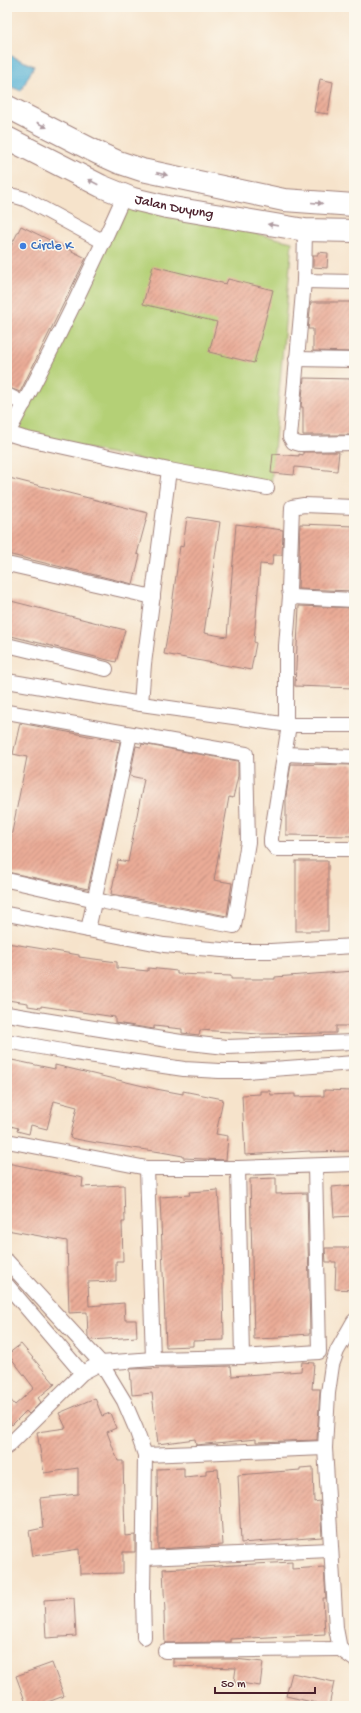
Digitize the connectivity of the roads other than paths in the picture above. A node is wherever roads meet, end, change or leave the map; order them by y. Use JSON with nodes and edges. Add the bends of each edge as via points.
{"nodes":[{"id":1,"x":7,"y":112,"type":"edge"},
{"id":2,"x":7,"y":138,"type":"edge"},
{"id":3,"x":124,"y":196,"type":"junction"},
{"id":4,"x":7,"y":198,"type":"edge"},
{"id":5,"x":354,"y":205,"type":"edge"},
{"id":6,"x":306,"y":230,"type":"junction"},
{"id":7,"x":354,"y":231,"type":"edge"},
{"id":8,"x":104,"y":242,"type":"junction"},
{"id":9,"x":304,"y":281,"type":"junction"},
{"id":10,"x":354,"y":282,"type":"edge"},
{"id":11,"x":296,"y":359,"type":"junction"},
{"id":12,"x":354,"y":360,"type":"edge"},
{"id":13,"x":7,"y":396,"type":"edge"},
{"id":14,"x":24,"y":404,"type":"junction"},
{"id":15,"x":7,"y":434,"type":"edge"},
{"id":16,"x":354,"y":443,"type":"edge"},
{"id":17,"x":169,"y":470,"type":"junction"},
{"id":18,"x":267,"y":488,"type":"dead end"},
{"id":19,"x":354,"y":507,"type":"edge"},
{"id":20,"x":7,"y":564,"type":"edge"},
{"id":21,"x":290,"y":596,"type":"junction"},
{"id":22,"x":152,"y":597,"type":"junction"},
{"id":23,"x":354,"y":600,"type":"edge"},
{"id":24,"x":7,"y":645,"type":"edge"},
{"id":25,"x":106,"y":669,"type":"dead end"},
{"id":26,"x":7,"y":681,"type":"edge"},
{"id":27,"x":140,"y":704,"type":"junction"},
{"id":28,"x":7,"y":712,"type":"edge"},
{"id":29,"x":288,"y":725,"type":"junction"},
{"id":30,"x":354,"y":725,"type":"edge"},
{"id":31,"x":130,"y":734,"type":"junction"},
{"id":32,"x":285,"y":754,"type":"junction"},
{"id":33,"x":354,"y":757,"type":"edge"},
{"id":34,"x":354,"y":849,"type":"edge"},
{"id":35,"x":7,"y":880,"type":"edge"},
{"id":36,"x":94,"y":900,"type":"junction"},
{"id":37,"x":7,"y":914,"type":"edge"},
{"id":38,"x":88,"y":930,"type":"junction"},
{"id":39,"x":354,"y":946,"type":"edge"},
{"id":40,"x":7,"y":1014,"type":"edge"},
{"id":41,"x":7,"y":1041,"type":"edge"},
{"id":42,"x":354,"y":1042,"type":"edge"},
{"id":43,"x":354,"y":1063,"type":"edge"},
{"id":44,"x":7,"y":1141,"type":"edge"},
{"id":45,"x":354,"y":1164,"type":"edge"},
{"id":46,"x":315,"y":1166,"type":"junction"},
{"id":47,"x":147,"y":1168,"type":"junction"},
{"id":48,"x":238,"y":1168,"type":"junction"},
{"id":49,"x":7,"y":1261,"type":"edge"},
{"id":50,"x":7,"y":1285,"type":"edge"},
{"id":51,"x":354,"y":1321,"type":"edge"},
{"id":52,"x":242,"y":1357,"type":"junction"},
{"id":53,"x":153,"y":1359,"type":"junction"},
{"id":54,"x":101,"y":1363,"type":"junction"},
{"id":55,"x":82,"y":1373,"type":"junction"},
{"id":56,"x":7,"y":1447,"type":"edge"},
{"id":57,"x":325,"y":1448,"type":"junction"},
{"id":58,"x":145,"y":1455,"type":"junction"},
{"id":59,"x":330,"y":1550,"type":"junction"},
{"id":60,"x":144,"y":1558,"type":"junction"},
{"id":61,"x":144,"y":1637,"type":"dead end"},
{"id":62,"x":340,"y":1649,"type":"junction"},
{"id":63,"x":165,"y":1651,"type":"dead end"},
{"id":64,"x":354,"y":1659,"type":"edge"}],
"edges":[{"from":1,"to":5,"type":"highway","name":"Jalan Duyung","one_way":true,"via":[[137,168],[284,200]]},
{"from":3,"to":2,"type":"highway","name":"Jalan Duyung","one_way":true},
{"from":6,"to":3,"type":"highway","name":"Jalan Duyung","one_way":true,"via":[[167,207]]},
{"from":3,"to":8,"type":"street"},
{"from":4,"to":8,"type":"street","via":[[16,196],[25,199]]},
{"from":6,"to":7,"type":"highway","name":"Jalan Duyung"},
{"from":6,"to":9,"type":"street"},
{"from":8,"to":14,"type":"street"},
{"from":9,"to":10,"type":"street"},
{"from":9,"to":11,"type":"street"},
{"from":11,"to":12,"type":"street"},
{"from":11,"to":16,"type":"street","via":[[290,437],[292,440],[300,444]]},
{"from":13,"to":14,"type":"street"},
{"from":14,"to":15,"type":"street"},
{"from":15,"to":17,"type":"street"},
{"from":17,"to":18,"type":"street"},
{"from":17,"to":22,"type":"street"},
{"from":19,"to":21,"type":"street","via":[[292,507]]},
{"from":20,"to":22,"type":"street"},
{"from":21,"to":23,"type":"street"},
{"from":21,"to":29,"type":"street","via":[[286,646]]},
{"from":22,"to":27,"type":"street"},
{"from":24,"to":25,"type":"street"},
{"from":26,"to":27,"type":"street"},
{"from":27,"to":29,"type":"street"},
{"from":28,"to":31,"type":"street"},
{"from":29,"to":30,"type":"street"},
{"from":29,"to":32,"type":"street"},
{"from":31,"to":36,"type":"street"},
{"from":31,"to":36,"type":"street","via":[[246,754],[248,842],[234,926]]},
{"from":32,"to":33,"type":"street"},
{"from":32,"to":34,"type":"street","via":[[271,838],[273,846],[282,850]]},
{"from":35,"to":36,"type":"street"},
{"from":36,"to":38,"type":"street"},
{"from":37,"to":38,"type":"street"},
{"from":38,"to":39,"type":"street","via":[[164,945],[234,951]]},
{"from":40,"to":42,"type":"street","via":[[226,1047]]},
{"from":41,"to":43,"type":"street","via":[[184,1069],[247,1071]]},
{"from":44,"to":47,"type":"street"},
{"from":45,"to":46,"type":"street"},
{"from":46,"to":48,"type":"street"},
{"from":46,"to":52,"type":"street","via":[[318,1352]]},
{"from":47,"to":48,"type":"street"},
{"from":47,"to":53,"type":"street"},
{"from":48,"to":52,"type":"street"},
{"from":49,"to":54,"type":"street"},
{"from":50,"to":55,"type":"street"},
{"from":51,"to":57,"type":"street","via":[[332,1365]]},
{"from":52,"to":53,"type":"street"},
{"from":53,"to":54,"type":"street"},
{"from":54,"to":55,"type":"street"},
{"from":54,"to":58,"type":"street","via":[[124,1401]]},
{"from":55,"to":56,"type":"street"},
{"from":57,"to":58,"type":"street"},
{"from":57,"to":59,"type":"street"},
{"from":58,"to":60,"type":"street"},
{"from":59,"to":60,"type":"street"},
{"from":59,"to":62,"type":"street"},
{"from":60,"to":61,"type":"street"},
{"from":62,"to":63,"type":"street"},
{"from":62,"to":64,"type":"street"}]}
